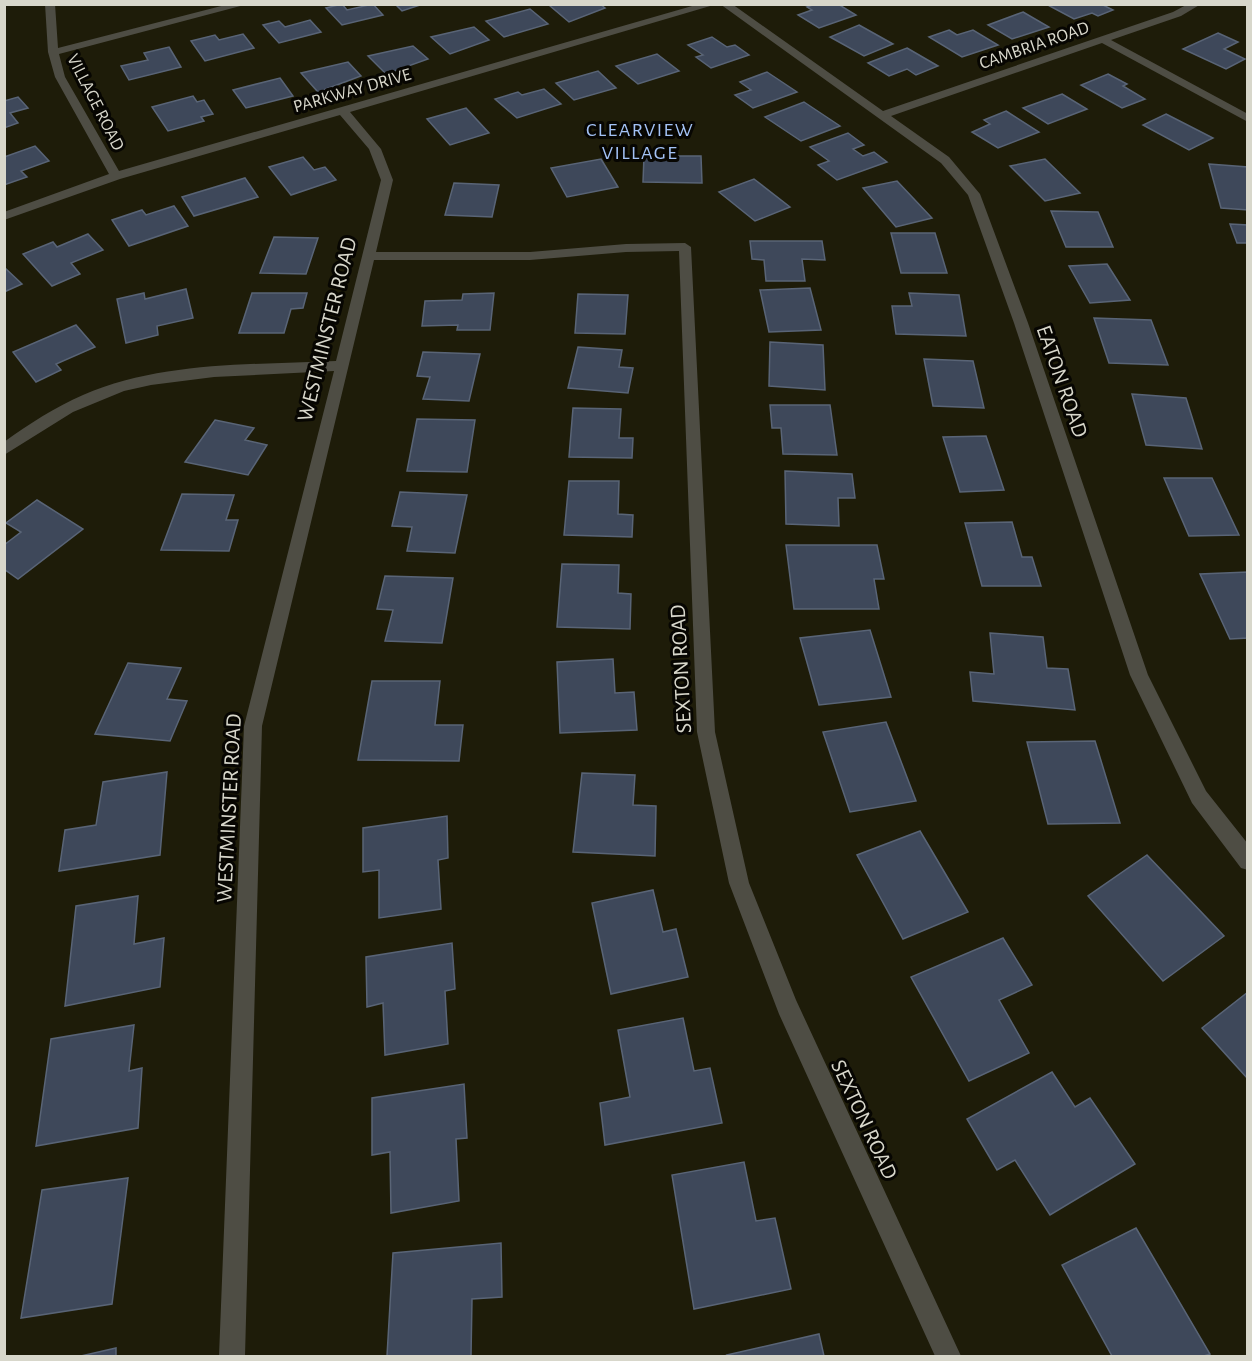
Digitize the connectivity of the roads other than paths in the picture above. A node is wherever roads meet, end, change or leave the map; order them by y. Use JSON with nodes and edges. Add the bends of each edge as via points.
{"nodes":[{"id":1,"x":50,"y":4,"type":"edge"},
{"id":2,"x":243,"y":4,"type":"edge"},
{"id":3,"x":712,"y":4,"type":"edge"},
{"id":4,"x":725,"y":4,"type":"edge"},
{"id":5,"x":1196,"y":4,"type":"edge"},
{"id":6,"x":1102,"y":39,"type":"junction"},
{"id":7,"x":53,"y":52,"type":"junction"},
{"id":8,"x":344,"y":111,"type":"junction"},
{"id":9,"x":883,"y":115,"type":"junction"},
{"id":10,"x":1248,"y":119,"type":"edge"},
{"id":11,"x":116,"y":176,"type":"junction"},
{"id":12,"x":4,"y":216,"type":"edge"},
{"id":13,"x":369,"y":256,"type":"junction"},
{"id":14,"x":341,"y":366,"type":"junction"},
{"id":15,"x":4,"y":450,"type":"edge"},
{"id":16,"x":1248,"y":861,"type":"edge"},
{"id":17,"x":232,"y":1356,"type":"edge"},
{"id":18,"x":948,"y":1356,"type":"edge"}],
"edges":[{"from":1,"to":7,"type":"street","name":"VILLAGE ROAD"},
{"from":2,"to":7,"type":"street"},
{"from":3,"to":8,"type":"street","name":"PARKWAY DRIVE"},
{"from":4,"to":9,"type":"street","name":"EATON ROAD"},
{"from":5,"to":6,"type":"street","name":"CAMBRIA ROAD"},
{"from":6,"to":9,"type":"street","name":"CAMBRIA ROAD"},
{"from":6,"to":10,"type":"street"},
{"from":7,"to":11,"type":"street","name":"VILLAGE ROAD","via":[[60,77]]},
{"from":8,"to":11,"type":"street","name":"PARKWAY DRIVE"},
{"from":8,"to":13,"type":"street","name":"WESTMINSTER ROAD","via":[[371,141],[387,180]]},
{"from":9,"to":16,"type":"street","name":"EATON ROAD","via":[[945,160],[974,194],[1139,675],[1199,797]]},
{"from":11,"to":12,"type":"street","name":"PARKWAY DRIVE"},
{"from":13,"to":14,"type":"street","name":"WESTMINSTER ROAD"},
{"from":13,"to":18,"type":"street","name":"SEXTON ROAD","via":[[530,256],[685,247],[706,732],[739,883],[787,1006]]},
{"from":14,"to":15,"type":"street","via":[[174,375],[129,384],[59,412]]},
{"from":14,"to":17,"type":"street","name":"WESTMINSTER ROAD","via":[[253,726]]}]}
